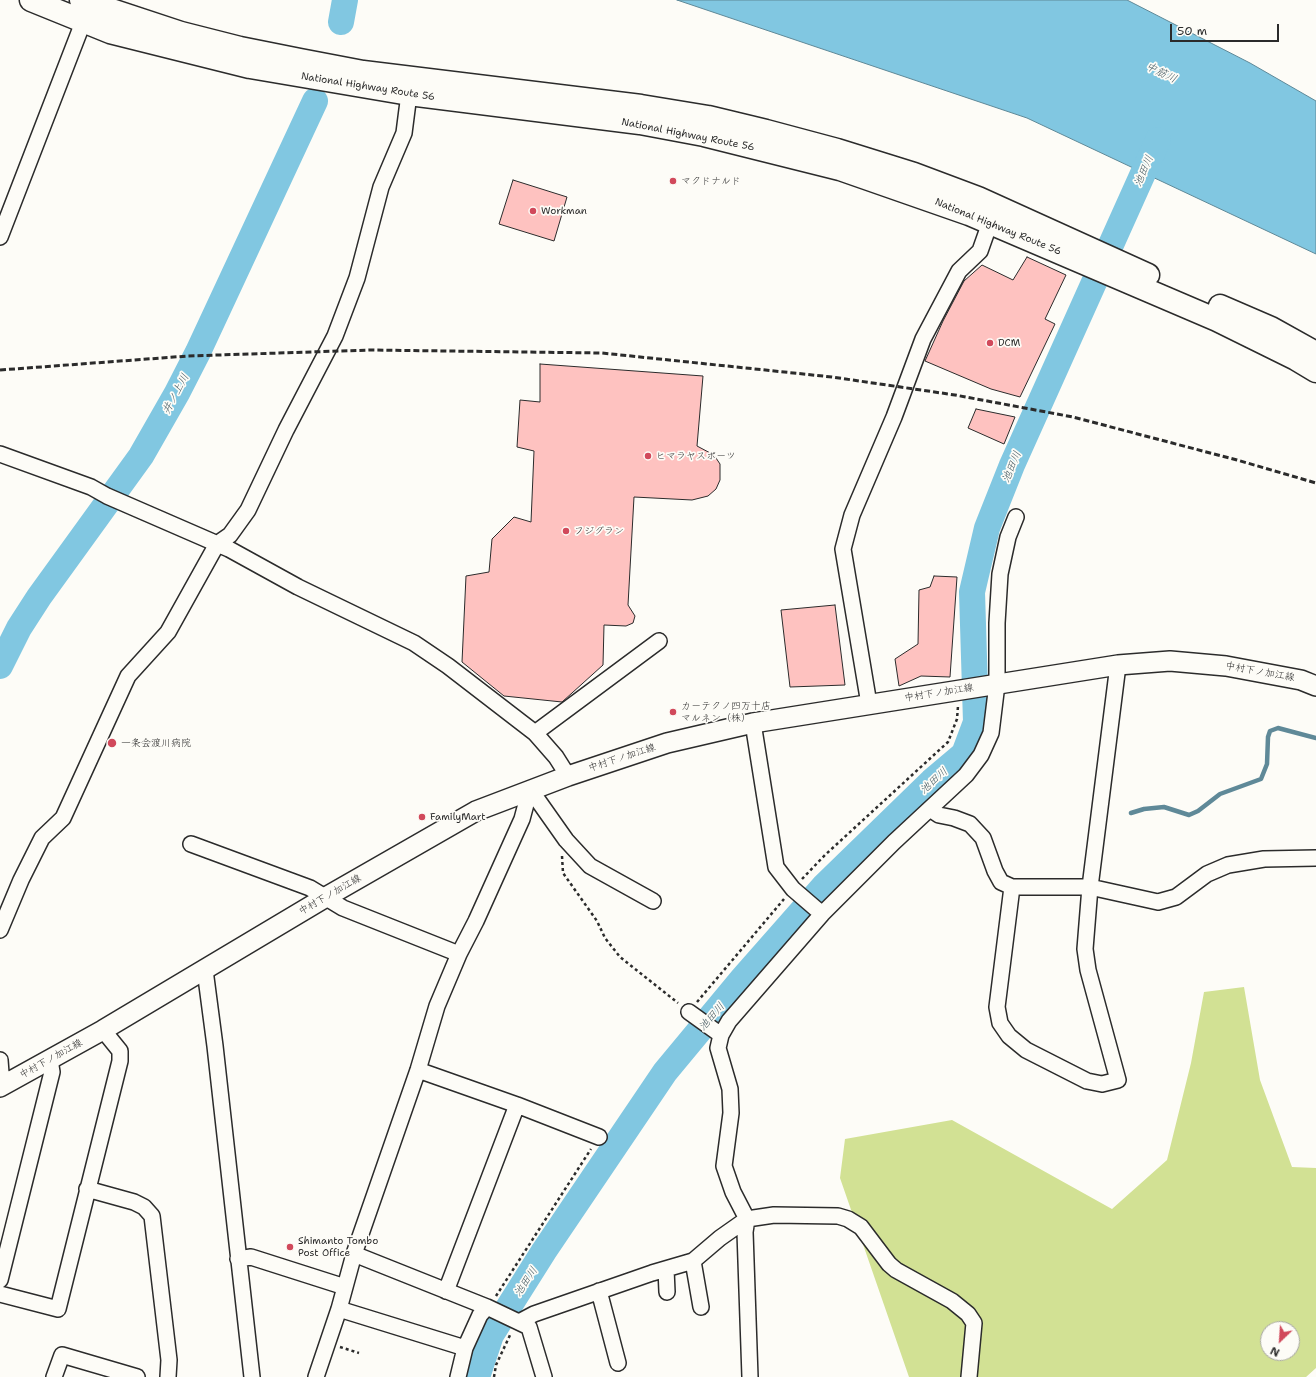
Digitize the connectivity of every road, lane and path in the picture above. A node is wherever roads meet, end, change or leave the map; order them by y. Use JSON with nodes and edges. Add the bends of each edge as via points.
{"nodes":[{"id":1,"x":31,"y":0,"type":"edge"},
{"id":2,"x":85,"y":9,"type":"edge"},
{"id":3,"x":409,"y":94,"type":"junction"},
{"id":4,"x":992,"y":214,"type":"junction"},
{"id":5,"x":0,"y":237,"type":"edge"},
{"id":6,"x":1132,"y":276,"type":"junction"},
{"id":7,"x":1316,"y":353,"type":"edge"},
{"id":8,"x":1316,"y":371,"type":"edge"},
{"id":9,"x":0,"y":454,"type":"edge"},
{"id":10,"x":1016,"y":516,"type":"dead end"},
{"id":11,"x":217,"y":544,"type":"junction"},
{"id":12,"x":659,"y":641,"type":"dead end"},
{"id":13,"x":1118,"y":665,"type":"junction"},
{"id":14,"x":994,"y":684,"type":"junction"},
{"id":15,"x":1316,"y":686,"type":"edge"},
{"id":16,"x":964,"y":688,"type":"junction"},
{"id":17,"x":869,"y":704,"type":"junction"},
{"id":18,"x":753,"y":723,"type":"junction"},
{"id":19,"x":535,"y":733,"type":"junction"},
{"id":20,"x":568,"y":776,"type":"junction"},
{"id":21,"x":530,"y":789,"type":"junction"},
{"id":22,"x":930,"y":809,"type":"junction"},
{"id":23,"x":566,"y":840,"type":"junction"},
{"id":24,"x":191,"y":844,"type":"dead end"},
{"id":25,"x":1316,"y":858,"type":"edge"},
{"id":26,"x":1012,"y":887,"type":"junction"},
{"id":27,"x":1090,"y":887,"type":"junction"},
{"id":28,"x":793,"y":889,"type":"junction"},
{"id":29,"x":326,"y":897,"type":"junction"},
{"id":30,"x":653,"y":901,"type":"dead end"},
{"id":31,"x":822,"y":914,"type":"junction"},
{"id":32,"x":0,"y":930,"type":"edge"},
{"id":33,"x":459,"y":954,"type":"junction"},
{"id":34,"x":205,"y":970,"type":"junction"},
{"id":35,"x":689,"y":1012,"type":"junction"},
{"id":36,"x":103,"y":1030,"type":"junction"},
{"id":37,"x":721,"y":1035,"type":"junction"},
{"id":38,"x":0,"y":1060,"type":"edge"},
{"id":39,"x":50,"y":1060,"type":"junction"},
{"id":40,"x":418,"y":1070,"type":"junction"},
{"id":41,"x":3,"y":1085,"type":"edge"},
{"id":42,"x":517,"y":1105,"type":"junction"},
{"id":43,"x":599,"y":1137,"type":"joint"},
{"id":44,"x":87,"y":1189,"type":"junction"},
{"id":45,"x":747,"y":1219,"type":"junction"},
{"id":46,"x":354,"y":1254,"type":"junction"},
{"id":47,"x":238,"y":1259,"type":"junction"},
{"id":48,"x":693,"y":1261,"type":"junction"},
{"id":49,"x":666,"y":1269,"type":"junction"},
{"id":50,"x":0,"y":1280,"type":"edge"},
{"id":51,"x":345,"y":1287,"type":"junction"},
{"id":52,"x":446,"y":1291,"type":"junction"},
{"id":53,"x":599,"y":1291,"type":"junction"},
{"id":54,"x":668,"y":1292,"type":"dead end"},
{"id":55,"x":0,"y":1294,"type":"edge"},
{"id":56,"x":487,"y":1307,"type":"junction"},
{"id":57,"x":701,"y":1307,"type":"dead end"},
{"id":58,"x":339,"y":1309,"type":"junction"},
{"id":59,"x":519,"y":1322,"type":"junction"},
{"id":60,"x":328,"y":1343,"type":"junction"},
{"id":61,"x":465,"y":1348,"type":"junction"},
{"id":62,"x":359,"y":1353,"type":"dead end"},
{"id":63,"x":618,"y":1362,"type":"dead end"},
{"id":64,"x":54,"y":1377,"type":"edge"},
{"id":65,"x":137,"y":1377,"type":"edge"},
{"id":66,"x":168,"y":1377,"type":"edge"},
{"id":67,"x":252,"y":1377,"type":"edge"},
{"id":68,"x":316,"y":1377,"type":"edge"},
{"id":69,"x":458,"y":1377,"type":"edge"},
{"id":70,"x":494,"y":1377,"type":"edge"},
{"id":71,"x":544,"y":1377,"type":"edge"},
{"id":72,"x":750,"y":1377,"type":"edge"},
{"id":73,"x":969,"y":1377,"type":"edge"}],
"edges":[{"from":1,"to":2,"type":"highway","name":"National Highway Route 56"},
{"from":2,"to":3,"type":"highway","name":"National Highway Route 56","via":[[110,32],[235,64]]},
{"from":2,"to":4,"type":"highway","name":"National Highway Route 56","via":[[240,48],[363,72],[708,117],[837,150],[914,174]]},
{"from":2,"to":5,"type":"street"},
{"from":3,"to":4,"type":"highway","name":"National Highway Route 56","via":[[640,124],[704,136],[840,169],[918,195]]},
{"from":3,"to":11,"type":"street","via":[[404,133],[381,187],[357,278],[335,336],[248,510],[230,535]]},
{"from":4,"to":6,"type":"highway","name":"National Highway Route 56"},
{"from":4,"to":17,"type":"street","via":[[980,251],[959,271],[923,339],[894,417],[852,515],[843,549]]},
{"from":6,"to":7,"type":"highway","name":"National Highway Route 56","via":[[1271,328]]},
{"from":6,"to":8,"type":"highway","name":"National Highway Route 56"},
{"from":9,"to":11,"type":"street","via":[[91,487]]},
{"from":10,"to":14,"type":"street","via":[[1008,537],[1000,574]]},
{"from":11,"to":19,"type":"street","via":[[310,593],[414,643]]},
{"from":11,"to":32,"type":"street","via":[[168,632],[128,676],[63,818],[42,838]]},
{"from":12,"to":19,"type":"street"},
{"from":13,"to":14,"type":"main road","name":"中村下ノ加江線"},
{"from":13,"to":15,"type":"main road","name":"中村下ノ加江線","via":[[1170,661],[1226,666],[1301,680]]},
{"from":13,"to":27,"type":"street"},
{"from":14,"to":16,"type":"main road","name":"中村下ノ加江線"},
{"from":14,"to":22,"type":"street","via":[[991,733],[982,755]]},
{"from":16,"to":17,"type":"main road","name":"中村下ノ加江線"},
{"from":16,"to":28,"type":"path","via":[[948,742],[825,855]]},
{"from":17,"to":18,"type":"main road","name":"中村下ノ加江線"},
{"from":18,"to":20,"type":"main road","name":"中村下ノ加江線","via":[[667,743]]},
{"from":18,"to":28,"type":"street","via":[[776,866]]},
{"from":19,"to":20,"type":"street","via":[[556,757]]},
{"from":20,"to":21,"type":"main road","name":"中村下ノ加江線"},
{"from":21,"to":23,"type":"street"},
{"from":21,"to":29,"type":"main road","name":"中村下ノ加江線","via":[[476,811]]},
{"from":21,"to":33,"type":"street","via":[[522,819]]},
{"from":22,"to":26,"type":"street","via":[[939,815],[970,824],[983,838],[994,871],[1001,882]]},
{"from":22,"to":31,"type":"street"},
{"from":23,"to":30,"type":"street","via":[[590,866]]},
{"from":23,"to":35,"type":"path","via":[[561,861],[563,873],[597,921],[605,938],[620,957]]},
{"from":24,"to":29,"type":"street","via":[[310,888]]},
{"from":25,"to":27,"type":"street","via":[[1264,859],[1228,866],[1207,874],[1176,897],[1158,902]]},
{"from":26,"to":27,"type":"street"},
{"from":26,"to":27,"type":"street","via":[[997,1007],[1000,1023],[1009,1036],[1026,1050],[1087,1081],[1102,1084],[1118,1080],[1088,970],[1085,949]]},
{"from":28,"to":31,"type":"street"},
{"from":28,"to":35,"type":"path"},
{"from":29,"to":33,"type":"street","via":[[343,908]]},
{"from":29,"to":34,"type":"main road","name":"中村下ノ加江線"},
{"from":31,"to":37,"type":"street","via":[[729,1021]]},
{"from":33,"to":40,"type":"street","via":[[437,1006]]},
{"from":34,"to":36,"type":"main road","name":"中村下ノ加江線"},
{"from":34,"to":47,"type":"street"},
{"from":35,"to":37,"type":"street"},
{"from":36,"to":39,"type":"main road","name":"中村下ノ加江線"},
{"from":36,"to":44,"type":"street","via":[[120,1051],[120,1061]]},
{"from":37,"to":45,"type":"street","via":[[718,1048],[730,1089],[732,1113],[724,1166],[733,1192]]},
{"from":38,"to":41,"type":"street"},
{"from":39,"to":41,"type":"main road","name":"中村下ノ加江線"},
{"from":39,"to":50,"type":"street","via":[[52,1072]]},
{"from":40,"to":42,"type":"street"},
{"from":40,"to":46,"type":"street"},
{"from":42,"to":43,"type":"street"},
{"from":42,"to":52,"type":"street"},
{"from":43,"to":56,"type":"path"},
{"from":44,"to":55,"type":"street","via":[[58,1309]]},
{"from":44,"to":66,"type":"street","via":[[134,1202],[144,1207],[152,1216],[169,1360]]},
{"from":45,"to":48,"type":"street"},
{"from":45,"to":72,"type":"street","via":[[745,1232]]},
{"from":45,"to":73,"type":"street","via":[[774,1215],[838,1216],[861,1227],[896,1270],[952,1301],[968,1314],[974,1323]]},
{"from":46,"to":51,"type":"street"},
{"from":46,"to":52,"type":"street"},
{"from":47,"to":51,"type":"street","via":[[251,1258]]},
{"from":47,"to":67,"type":"street"},
{"from":48,"to":49,"type":"street"},
{"from":48,"to":57,"type":"street"},
{"from":49,"to":53,"type":"street"},
{"from":49,"to":54,"type":"street"},
{"from":51,"to":58,"type":"street"},
{"from":52,"to":56,"type":"street"},
{"from":53,"to":59,"type":"street","via":[[534,1314]]},
{"from":53,"to":63,"type":"street"},
{"from":56,"to":59,"type":"street"},
{"from":56,"to":61,"type":"street","via":[[480,1315]]},
{"from":58,"to":60,"type":"street"},
{"from":58,"to":61,"type":"street"},
{"from":59,"to":70,"type":"path","via":[[496,1365]]},
{"from":59,"to":71,"type":"street","via":[[529,1327]]},
{"from":60,"to":62,"type":"path"},
{"from":60,"to":68,"type":"street"},
{"from":61,"to":69,"type":"street"},
{"from":64,"to":65,"type":"street","via":[[62,1355]]}]}
